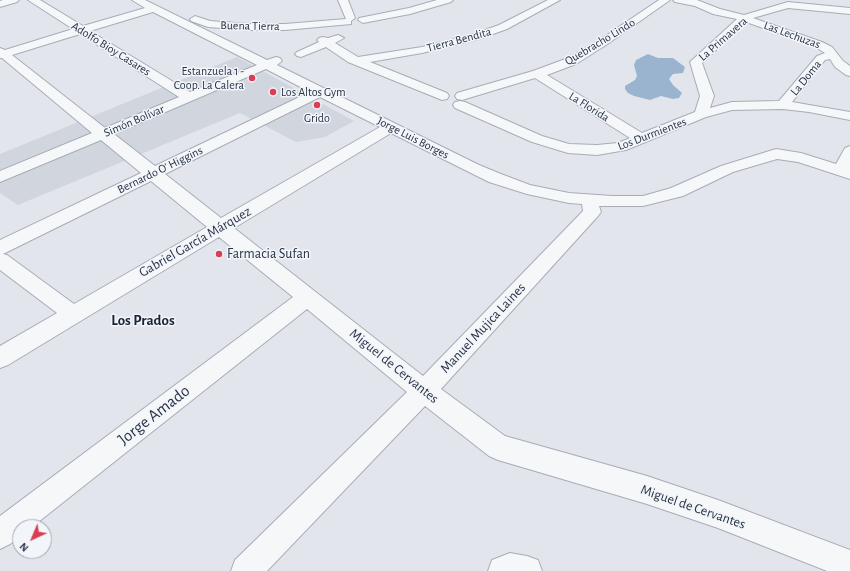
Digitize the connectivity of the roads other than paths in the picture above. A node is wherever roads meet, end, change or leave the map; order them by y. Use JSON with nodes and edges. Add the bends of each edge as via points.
{"nodes":[{"id":1,"x":14,"y":0,"type":"edge"},
{"id":2,"x":33,"y":0,"type":"edge"},
{"id":3,"x":137,"y":0,"type":"edge"},
{"id":4,"x":343,"y":0,"type":"edge"},
{"id":5,"x":347,"y":0,"type":"edge"},
{"id":6,"x":448,"y":0,"type":"edge"},
{"id":7,"x":555,"y":0,"type":"edge"},
{"id":8,"x":666,"y":0,"type":"edge"},
{"id":9,"x":678,"y":0,"type":"edge"},
{"id":10,"x":0,"y":4,"type":"edge"},
{"id":11,"x":156,"y":4,"type":"edge"},
{"id":12,"x":850,"y":11,"type":"edge"},
{"id":13,"x":745,"y":18,"type":"junction"},
{"id":14,"x":354,"y":21,"type":"junction"},
{"id":15,"x":82,"y":30,"type":"junction"},
{"id":16,"x":325,"y":42,"type":"junction"},
{"id":17,"x":1,"y":53,"type":"edge"},
{"id":18,"x":287,"y":55,"type":"junction"},
{"id":19,"x":831,"y":55,"type":"junction"},
{"id":20,"x":357,"y":62,"type":"junction"},
{"id":21,"x":850,"y":72,"type":"edge"},
{"id":22,"x":537,"y":74,"type":"junction"},
{"id":23,"x":320,"y":92,"type":"junction"},
{"id":24,"x":190,"y":98,"type":"junction"},
{"id":25,"x":461,"y":101,"type":"junction"},
{"id":26,"x":783,"y":105,"type":"junction"},
{"id":27,"x":701,"y":114,"type":"junction"},
{"id":28,"x":850,"y":116,"type":"edge"},
{"id":29,"x":390,"y":127,"type":"junction"},
{"id":30,"x":103,"y":134,"type":"junction"},
{"id":31,"x":641,"y":139,"type":"junction"},
{"id":32,"x":850,"y":151,"type":"edge"},
{"id":33,"x":814,"y":162,"type":"junction"},
{"id":34,"x":844,"y":172,"type":"edge"},
{"id":35,"x":154,"y":174,"type":"junction"},
{"id":36,"x":0,"y":177,"type":"edge"},
{"id":37,"x":850,"y":188,"type":"edge"},
{"id":38,"x":589,"y":200,"type":"junction"},
{"id":39,"x":221,"y":228,"type":"junction"},
{"id":40,"x":0,"y":248,"type":"edge"},
{"id":41,"x":0,"y":260,"type":"edge"},
{"id":42,"x":308,"y":297,"type":"junction"},
{"id":43,"x":73,"y":314,"type":"junction"},
{"id":44,"x":0,"y":358,"type":"edge"},
{"id":45,"x":424,"y":391,"type":"junction"},
{"id":46,"x":0,"y":534,"type":"edge"},
{"id":47,"x":850,"y":565,"type":"edge"},
{"id":48,"x":246,"y":571,"type":"edge"},
{"id":49,"x":503,"y":571,"type":"edge"},
{"id":50,"x":527,"y":571,"type":"edge"}],
"edges":[{"from":1,"to":10,"type":"street"},
{"from":2,"to":15,"type":"street","name":"Adolfo Bioy Casares"},
{"from":3,"to":11,"type":"street"},
{"from":4,"to":14,"type":"street"},
{"from":5,"to":14,"type":"street"},
{"from":6,"to":14,"type":"street","name":"Buena Tierra","via":[[410,11]]},
{"from":7,"to":20,"type":"street","name":"Tierra Bendita","via":[[503,27],[475,37]]},
{"from":8,"to":22,"type":"street","name":"Quebracho Lindo","via":[[580,57]]},
{"from":9,"to":13,"type":"street","name":"Las Lechuzas"},
{"from":11,"to":14,"type":"street","name":"Buena Tierra","via":[[214,25],[286,27]]},
{"from":11,"to":15,"type":"street"},
{"from":11,"to":18,"type":"street","via":[[229,46]]},
{"from":12,"to":13,"type":"street","name":"La Primavera","via":[[788,5]]},
{"from":13,"to":19,"type":"street","name":"Las Lechuzas","via":[[818,44],[828,49]]},
{"from":13,"to":27,"type":"street","name":"La Primavera","via":[[696,62],[707,96]]},
{"from":14,"to":16,"type":"street","name":"Simón Bolívar","via":[[344,34]]},
{"from":15,"to":17,"type":"street"},
{"from":15,"to":24,"type":"street","name":"Adolfo Bioy Casares"},
{"from":16,"to":18,"type":"street","name":"Simón Bolívar"},
{"from":16,"to":20,"type":"street"},
{"from":17,"to":30,"type":"street","name":"Miguel de Cervantes"},
{"from":18,"to":23,"type":"street","name":"Jorge Luis Borges"},
{"from":18,"to":24,"type":"street","name":"Simón Bolívar"},
{"from":19,"to":21,"type":"street","name":"Las Lechuzas"},
{"from":19,"to":26,"type":"street","name":"La Doma","via":[[821,58]]},
{"from":20,"to":25,"type":"street","via":[[442,96],[441,102],[446,105]]},
{"from":22,"to":25,"type":"street","name":"Quebracho Lindo"},
{"from":22,"to":31,"type":"street","name":"La Florida"},
{"from":23,"to":29,"type":"street","name":"Jorge Luis Borges"},
{"from":23,"to":35,"type":"street","name":"Bernardo O' Higgins"},
{"from":24,"to":30,"type":"street","name":"Simón Bolívar"},
{"from":25,"to":31,"type":"street","name":"Los Durmientes","via":[[538,139],[568,148],[611,149]]},
{"from":26,"to":27,"type":"street","name":"Los Durmientes","via":[[732,106]]},
{"from":26,"to":28,"type":"street","name":"Los Durmientes"},
{"from":27,"to":31,"type":"street","name":"Los Durmientes"},
{"from":29,"to":38,"type":"street","name":"Jorge Luis Borges","via":[[473,168],[512,184],[544,193]]},
{"from":29,"to":39,"type":"street","name":"Gabriel García Márquez"},
{"from":30,"to":35,"type":"street","name":"Miguel de Cervantes"},
{"from":30,"to":36,"type":"street","name":"Simón Bolívar"},
{"from":32,"to":34,"type":"street"},
{"from":33,"to":34,"type":"street","name":"Jorge Luis Borges"},
{"from":33,"to":37,"type":"street"},
{"from":33,"to":38,"type":"street","name":"Jorge Luis Borges","via":[[776,154],[768,156],[751,170],[735,175],[705,178],[677,192],[654,199]]},
{"from":35,"to":39,"type":"street","name":"Miguel de Cervantes"},
{"from":35,"to":40,"type":"street","name":"Bernardo O' Higgins"},
{"from":38,"to":45,"type":"street","name":"Manuel Mujica Laines","via":[[592,212]]},
{"from":39,"to":42,"type":"street","name":"Miguel de Cervantes"},
{"from":39,"to":43,"type":"street","name":"Gabriel García Márquez"},
{"from":41,"to":43,"type":"street"},
{"from":42,"to":45,"type":"street","name":"Miguel de Cervantes"},
{"from":42,"to":46,"type":"street","name":"Jorge Amado"},
{"from":43,"to":44,"type":"street","name":"Gabriel García Márquez"},
{"from":45,"to":47,"type":"street","name":"Miguel de Cervantes","via":[[498,447],[654,492]]},
{"from":45,"to":48,"type":"street","name":"Manuel Mujica Laines"},
{"from":49,"to":50,"type":"street","via":[[510,568]]}]}
